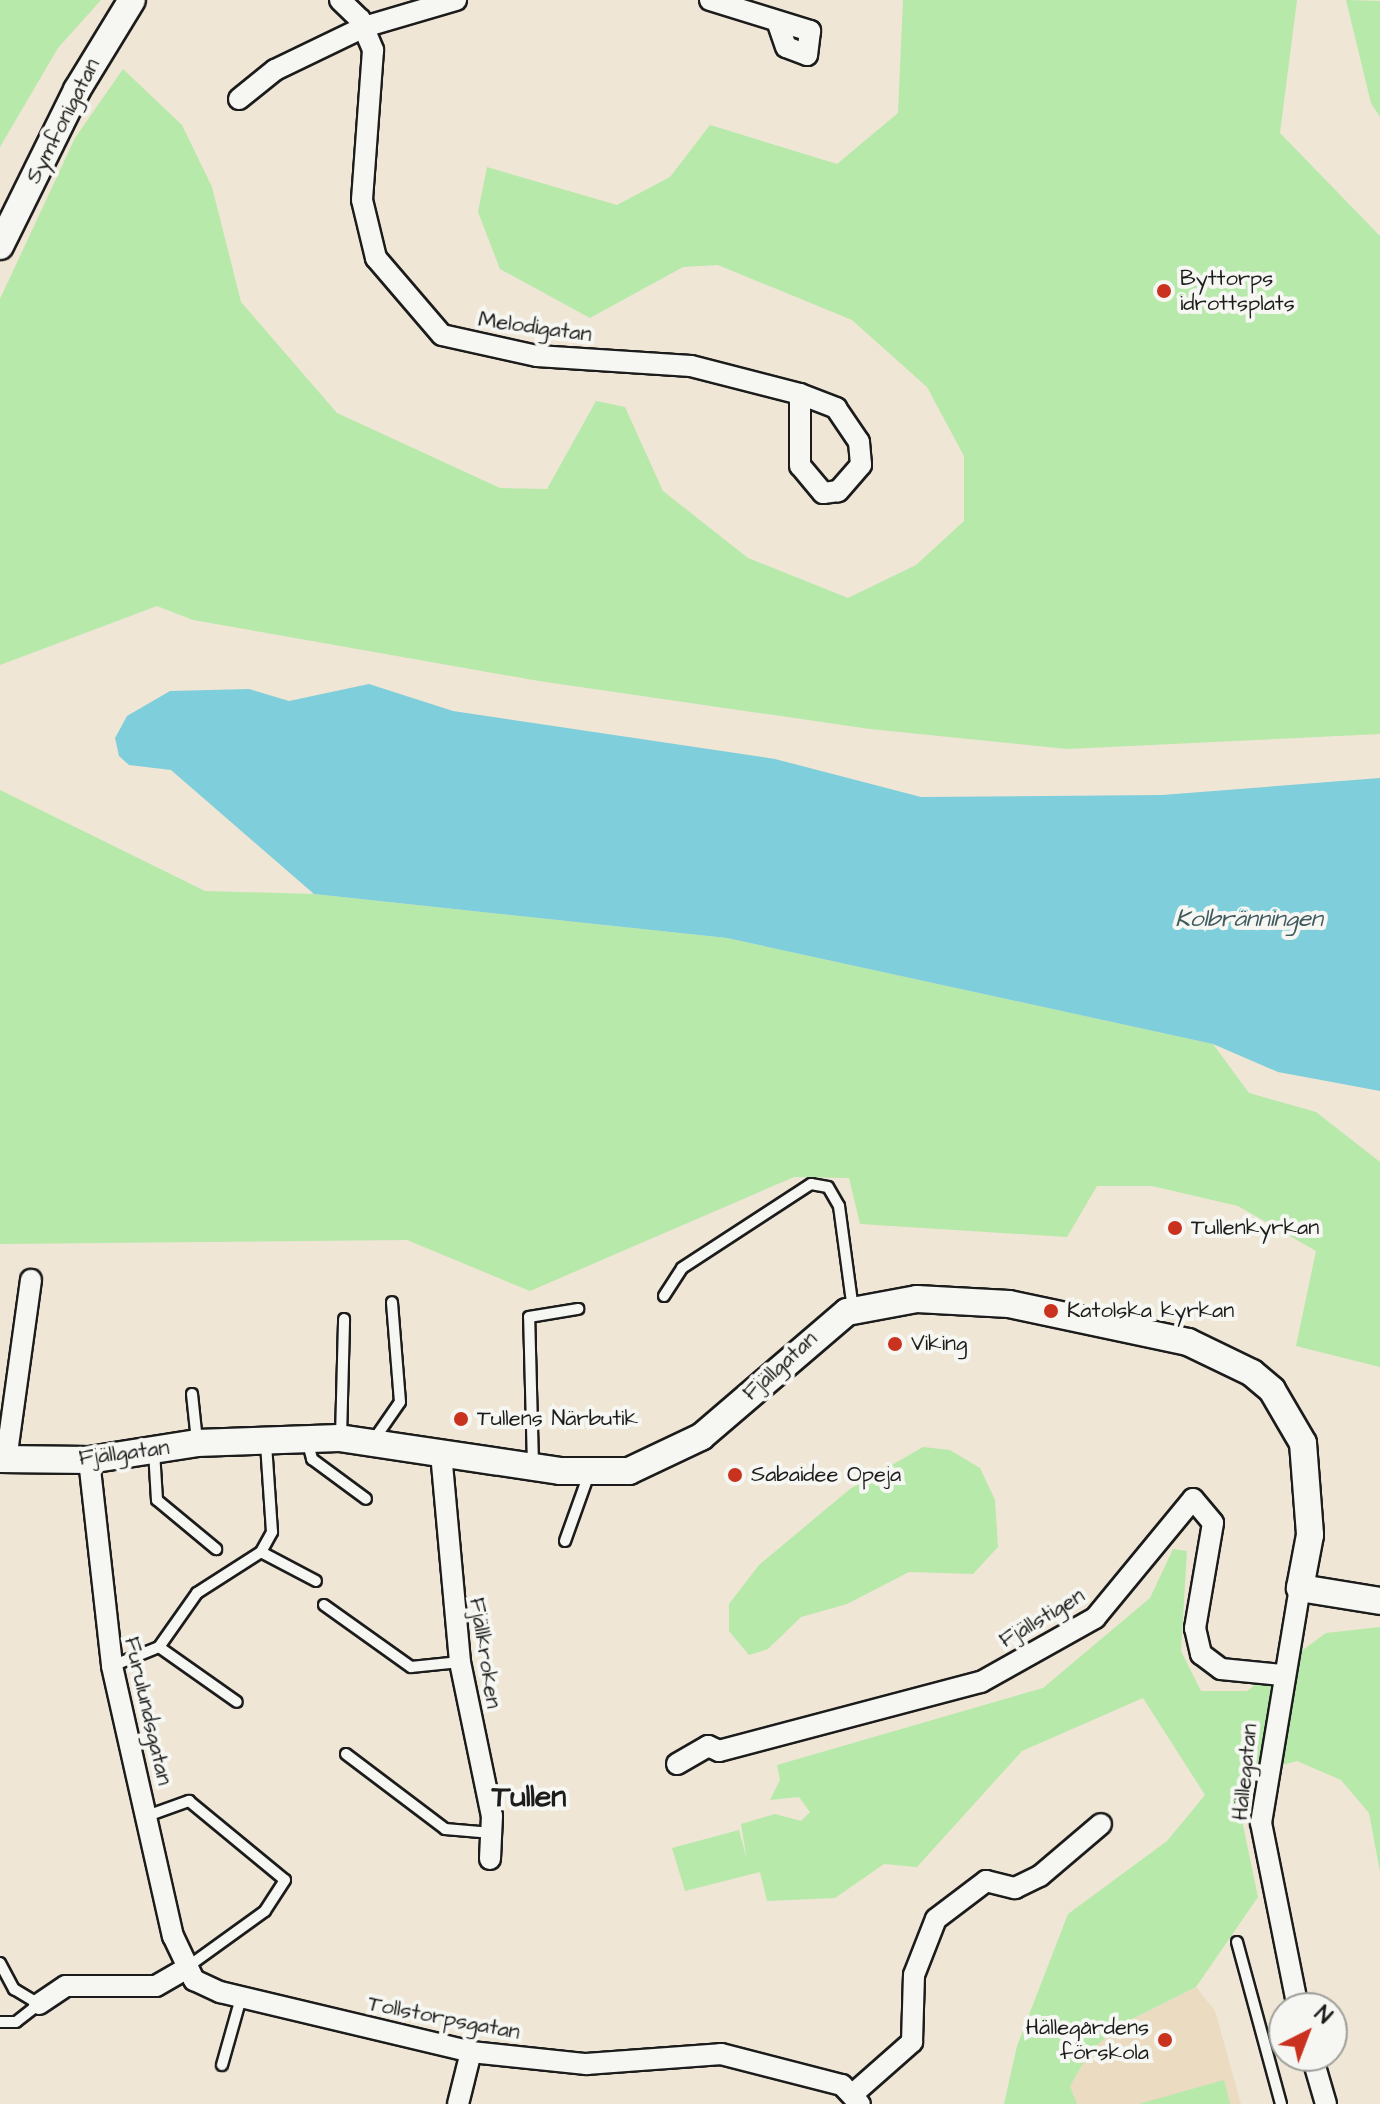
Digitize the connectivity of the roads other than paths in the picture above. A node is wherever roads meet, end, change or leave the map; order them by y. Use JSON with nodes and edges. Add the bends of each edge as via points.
{"nodes":[{"id":1,"x":132,"y":0,"type":"edge"},
{"id":2,"x":340,"y":0,"type":"edge"},
{"id":3,"x":456,"y":0,"type":"edge"},
{"id":4,"x":710,"y":0,"type":"edge"},
{"id":5,"x":778,"y":24,"type":"dead end"},
{"id":6,"x":364,"y":27,"type":"junction"},
{"id":7,"x":239,"y":99,"type":"dead end"},
{"id":8,"x":0,"y":246,"type":"edge"},
{"id":9,"x":800,"y":394,"type":"junction"},
{"id":10,"x":31,"y":1280,"type":"dead end"},
{"id":11,"x":664,"y":1296,"type":"dead end"},
{"id":12,"x":392,"y":1302,"type":"dead end"},
{"id":13,"x":578,"y":1309,"type":"dead end"},
{"id":14,"x":853,"y":1310,"type":"junction"},
{"id":15,"x":344,"y":1319,"type":"dead end"},
{"id":16,"x":192,"y":1394,"type":"dead end"},
{"id":17,"x":266,"y":1437,"type":"junction"},
{"id":18,"x":307,"y":1438,"type":"junction"},
{"id":19,"x":341,"y":1439,"type":"junction"},
{"id":20,"x":197,"y":1443,"type":"junction"},
{"id":21,"x":372,"y":1443,"type":"junction"},
{"id":22,"x":154,"y":1451,"type":"junction"},
{"id":23,"x":441,"y":1453,"type":"junction"},
{"id":24,"x":3,"y":1460,"type":"edge"},
{"id":25,"x":89,"y":1460,"type":"junction"},
{"id":26,"x":533,"y":1467,"type":"junction"},
{"id":27,"x":589,"y":1474,"type":"junction"},
{"id":28,"x":366,"y":1499,"type":"dead end"},
{"id":29,"x":565,"y":1541,"type":"dead end"},
{"id":30,"x":216,"y":1549,"type":"dead end"},
{"id":31,"x":261,"y":1552,"type":"junction"},
{"id":32,"x":316,"y":1581,"type":"dead end"},
{"id":33,"x":1300,"y":1588,"type":"junction"},
{"id":34,"x":1380,"y":1601,"type":"edge"},
{"id":35,"x":324,"y":1605,"type":"dead end"},
{"id":36,"x":159,"y":1647,"type":"junction"},
{"id":37,"x":460,"y":1662,"type":"junction"},
{"id":38,"x":112,"y":1666,"type":"junction"},
{"id":39,"x":1282,"y":1675,"type":"junction"},
{"id":40,"x":237,"y":1702,"type":"dead end"},
{"id":41,"x":346,"y":1754,"type":"dead end"},
{"id":42,"x":677,"y":1764,"type":"dead end"},
{"id":43,"x":147,"y":1816,"type":"junction"},
{"id":44,"x":1101,"y":1824,"type":"dead end"},
{"id":45,"x":492,"y":1833,"type":"junction"},
{"id":46,"x":490,"y":1859,"type":"dead end"},
{"id":47,"x":1237,"y":1942,"type":"dead end"},
{"id":48,"x":0,"y":1963,"type":"edge"},
{"id":49,"x":185,"y":1969,"type":"junction"},
{"id":50,"x":1295,"y":1992,"type":"edge"},
{"id":51,"x":241,"y":1998,"type":"junction"},
{"id":52,"x":39,"y":2004,"type":"junction"},
{"id":53,"x":0,"y":2022,"type":"edge"},
{"id":54,"x":471,"y":2052,"type":"junction"},
{"id":55,"x":222,"y":2065,"type":"dead end"},
{"id":56,"x":1317,"y":2072,"type":"edge"},
{"id":57,"x":857,"y":2099,"type":"edge"},
{"id":58,"x":458,"y":2104,"type":"edge"},
{"id":59,"x":1281,"y":2104,"type":"edge"},
{"id":60,"x":1326,"y":2104,"type":"edge"}],
"edges":[{"from":1,"to":8,"type":"street","name":"Symfonigatan","via":[[77,90]]},
{"from":2,"to":6,"type":"street","name":"Melodigatan"},
{"from":3,"to":6,"type":"street"},
{"from":4,"to":5,"type":"street"},
{"from":6,"to":7,"type":"street","via":[[275,70]]},
{"from":6,"to":9,"type":"street","name":"Melodigatan","via":[[373,50],[362,200],[376,258],[442,335],[537,356],[691,366]]},
{"from":9,"to":9,"type":"street","name":"Melodigatan","via":[[800,466],[823,493],[838,491],[861,465],[859,442],[836,408]]},
{"from":10,"to":24,"type":"street"},
{"from":11,"to":14,"type":"lane","via":[[682,1268],[811,1184],[828,1187],[839,1206]]},
{"from":12,"to":21,"type":"lane","via":[[400,1402]]},
{"from":13,"to":26,"type":"lane","via":[[529,1317]]},
{"from":14,"to":27,"type":"street","name":"Fjällgatan","via":[[678,1452],[629,1471]]},
{"from":14,"to":33,"type":"street","via":[[944,1299],[1078,1315],[1188,1342],[1252,1373],[1272,1390],[1303,1443],[1310,1535]]},
{"from":15,"to":19,"type":"lane"},
{"from":16,"to":20,"type":"lane"},
{"from":17,"to":18,"type":"street","name":"Fjällgatan"},
{"from":17,"to":20,"type":"street","name":"Fjällgatan"},
{"from":17,"to":31,"type":"lane","via":[[272,1532]]},
{"from":18,"to":19,"type":"street","name":"Fjällgatan"},
{"from":18,"to":28,"type":"lane","via":[[312,1459]]},
{"from":19,"to":21,"type":"street","name":"Fjällgatan"},
{"from":20,"to":22,"type":"street","name":"Fjällgatan"},
{"from":21,"to":23,"type":"street","name":"Fjällgatan"},
{"from":22,"to":25,"type":"street","name":"Fjällgatan"},
{"from":22,"to":30,"type":"lane","via":[[157,1500]]},
{"from":23,"to":26,"type":"street","name":"Fjällgatan"},
{"from":23,"to":37,"type":"street","name":"Fjällkroken"},
{"from":24,"to":25,"type":"street","name":"Fjällgatan"},
{"from":25,"to":38,"type":"street","name":"Furulundsgatan"},
{"from":26,"to":27,"type":"street","name":"Fjällgatan"},
{"from":27,"to":29,"type":"lane"},
{"from":31,"to":32,"type":"lane"},
{"from":31,"to":36,"type":"lane","via":[[197,1593]]},
{"from":33,"to":34,"type":"street"},
{"from":33,"to":39,"type":"street","name":"Hällegatan"},
{"from":35,"to":37,"type":"lane","via":[[411,1667]]},
{"from":36,"to":38,"type":"lane"},
{"from":36,"to":40,"type":"lane"},
{"from":37,"to":45,"type":"street","name":"Fjällkroken"},
{"from":38,"to":43,"type":"street","name":"Furulundsgatan"},
{"from":39,"to":42,"type":"street","name":"Fjällstigen","via":[[1221,1669],[1201,1654],[1195,1628],[1213,1523],[1193,1499],[1095,1618],[981,1682],[719,1751],[708,1746]]},
{"from":39,"to":50,"type":"street","name":"Hällegatan","via":[[1261,1823]]},
{"from":41,"to":45,"type":"lane","via":[[445,1829]]},
{"from":43,"to":49,"type":"street","name":"Furulundsgatan"},
{"from":43,"to":49,"type":"lane","via":[[189,1801],[285,1880],[265,1911]]},
{"from":44,"to":57,"type":"street","via":[[1040,1876],[1015,1888],[986,1881],[936,1919],[914,1975],[912,2042]]},
{"from":45,"to":46,"type":"street","name":"Fjällkroken"},
{"from":47,"to":59,"type":"lane"},
{"from":48,"to":52,"type":"lane","via":[[14,1989]]},
{"from":49,"to":51,"type":"street","name":"Tollstorpsgatan","via":[[206,1987]]},
{"from":49,"to":52,"type":"street","via":[[156,1986],[66,1986]]},
{"from":51,"to":54,"type":"street","name":"Tollstorpsgatan"},
{"from":51,"to":55,"type":"lane"},
{"from":52,"to":53,"type":"lane","via":[[16,2022]]},
{"from":54,"to":57,"type":"street","name":"Tollstorpsgatan","via":[[624,2065],[707,2051],[818,2077]]},
{"from":54,"to":58,"type":"street"},
{"from":56,"to":60,"type":"street"}]}
